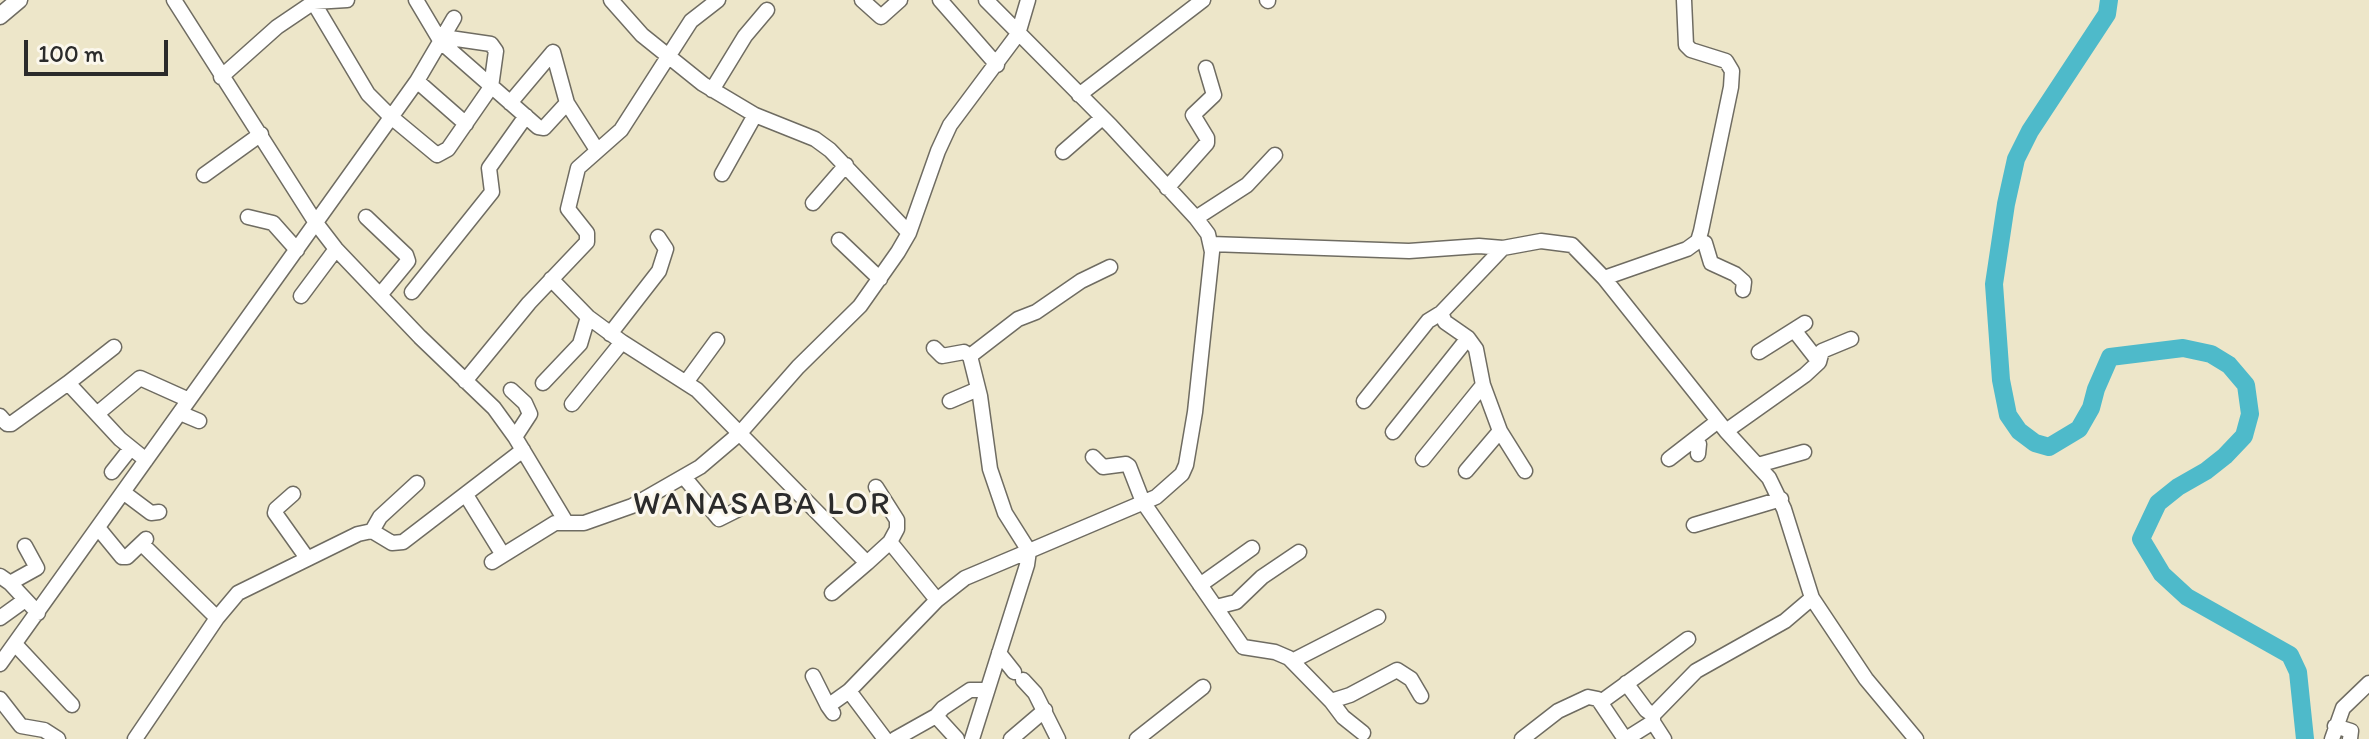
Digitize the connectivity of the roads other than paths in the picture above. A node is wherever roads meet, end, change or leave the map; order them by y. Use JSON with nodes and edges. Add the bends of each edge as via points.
{"nodes":[{"id":1,"x":19,"y":0,"type":"edge"},
{"id":2,"x":174,"y":0,"type":"edge"},
{"id":3,"x":347,"y":0,"type":"edge"},
{"id":4,"x":416,"y":0,"type":"edge"},
{"id":5,"x":611,"y":0,"type":"edge"},
{"id":6,"x":718,"y":0,"type":"edge"},
{"id":7,"x":862,"y":0,"type":"edge"},
{"id":8,"x":900,"y":0,"type":"edge"},
{"id":9,"x":940,"y":0,"type":"edge"},
{"id":10,"x":986,"y":0,"type":"edge"},
{"id":11,"x":1028,"y":0,"type":"edge"},
{"id":12,"x":1203,"y":0,"type":"edge"},
{"id":13,"x":1684,"y":0,"type":"edge"},
{"id":14,"x":313,"y":1,"type":"edge"},
{"id":15,"x":767,"y":10,"type":"dead end"},
{"id":16,"x":0,"y":16,"type":"edge"},
{"id":17,"x":454,"y":18,"type":"dead end"},
{"id":18,"x":1018,"y":34,"type":"junction"},
{"id":19,"x":442,"y":40,"type":"junction"},
{"id":20,"x":668,"y":56,"type":"junction"},
{"id":21,"x":997,"y":65,"type":"junction"},
{"id":22,"x":1206,"y":68,"type":"dead end"},
{"id":23,"x":221,"y":77,"type":"junction"},
{"id":24,"x":417,"y":81,"type":"junction"},
{"id":25,"x":491,"y":87,"type":"junction"},
{"id":26,"x":712,"y":90,"type":"junction"},
{"id":27,"x":1079,"y":95,"type":"junction"},
{"id":28,"x":510,"y":103,"type":"junction"},
{"id":29,"x":567,"y":103,"type":"junction"},
{"id":30,"x":755,"y":115,"type":"junction"},
{"id":31,"x":390,"y":116,"type":"junction"},
{"id":32,"x":526,"y":116,"type":"junction"},
{"id":33,"x":1102,"y":118,"type":"junction"},
{"id":34,"x":466,"y":124,"type":"junction"},
{"id":35,"x":261,"y":134,"type":"junction"},
{"id":36,"x":597,"y":150,"type":"junction"},
{"id":37,"x":1063,"y":152,"type":"dead end"},
{"id":38,"x":1275,"y":155,"type":"dead end"},
{"id":39,"x":846,"y":165,"type":"junction"},
{"id":40,"x":722,"y":174,"type":"dead end"},
{"id":41,"x":204,"y":175,"type":"dead end"},
{"id":42,"x":1167,"y":188,"type":"junction"},
{"id":43,"x":813,"y":203,"type":"dead end"},
{"id":44,"x":248,"y":217,"type":"dead end"},
{"id":45,"x":366,"y":217,"type":"dead end"},
{"id":46,"x":1196,"y":218,"type":"junction"},
{"id":47,"x":316,"y":223,"type":"junction"},
{"id":48,"x":909,"y":233,"type":"junction"},
{"id":49,"x":658,"y":237,"type":"dead end"},
{"id":50,"x":839,"y":240,"type":"dead end"},
{"id":51,"x":1698,"y":241,"type":"junction"},
{"id":52,"x":1211,"y":244,"type":"junction"},
{"id":53,"x":1491,"y":247,"type":"junction"},
{"id":54,"x":336,"y":249,"type":"junction"},
{"id":55,"x":297,"y":250,"type":"junction"},
{"id":56,"x":1110,"y":267,"type":"dead end"},
{"id":57,"x":1604,"y":278,"type":"junction"},
{"id":58,"x":551,"y":279,"type":"junction"},
{"id":59,"x":880,"y":279,"type":"junction"},
{"id":60,"x":1743,"y":290,"type":"dead end"},
{"id":61,"x":412,"y":292,"type":"dead end"},
{"id":62,"x":380,"y":295,"type":"junction"},
{"id":63,"x":301,"y":296,"type":"dead end"},
{"id":64,"x":1441,"y":313,"type":"junction"},
{"id":65,"x":588,"y":317,"type":"junction"},
{"id":66,"x":616,"y":338,"type":"junction"},
{"id":67,"x":1468,"y":338,"type":"junction"},
{"id":68,"x":1851,"y":339,"type":"dead end"},
{"id":69,"x":717,"y":340,"type":"dead end"},
{"id":70,"x":114,"y":347,"type":"dead end"},
{"id":71,"x":934,"y":348,"type":"dead end"},
{"id":72,"x":1759,"y":352,"type":"dead end"},
{"id":73,"x":970,"y":356,"type":"junction"},
{"id":74,"x":1819,"y":362,"type":"junction"},
{"id":75,"x":465,"y":381,"type":"junction"},
{"id":76,"x":687,"y":381,"type":"junction"},
{"id":77,"x":68,"y":383,"type":"junction"},
{"id":78,"x":543,"y":383,"type":"dead end"},
{"id":79,"x":1483,"y":385,"type":"junction"},
{"id":80,"x":978,"y":389,"type":"junction"},
{"id":81,"x":511,"y":390,"type":"dead end"},
{"id":82,"x":950,"y":401,"type":"dead end"},
{"id":83,"x":1364,"y":401,"type":"dead end"},
{"id":84,"x":572,"y":404,"type":"dead end"},
{"id":85,"x":184,"y":407,"type":"junction"},
{"id":86,"x":98,"y":413,"type":"junction"},
{"id":87,"x":0,"y":416,"type":"edge"},
{"id":88,"x":199,"y":421,"type":"dead end"},
{"id":89,"x":1722,"y":426,"type":"junction"},
{"id":90,"x":1500,"y":431,"type":"junction"},
{"id":91,"x":1393,"y":432,"type":"dead end"},
{"id":92,"x":740,"y":433,"type":"junction"},
{"id":93,"x":1695,"y":439,"type":"junction"},
{"id":94,"x":519,"y":444,"type":"junction"},
{"id":95,"x":131,"y":448,"type":"junction"},
{"id":96,"x":1804,"y":452,"type":"dead end"},
{"id":97,"x":1698,"y":454,"type":"dead end"},
{"id":98,"x":1093,"y":457,"type":"dead end"},
{"id":99,"x":1423,"y":459,"type":"dead end"},
{"id":100,"x":1669,"y":459,"type":"dead end"},
{"id":101,"x":146,"y":460,"type":"junction"},
{"id":102,"x":1758,"y":465,"type":"junction"},
{"id":103,"x":1466,"y":471,"type":"dead end"},
{"id":104,"x":1525,"y":471,"type":"dead end"},
{"id":105,"x":112,"y":472,"type":"dead end"},
{"id":106,"x":684,"y":477,"type":"junction"},
{"id":107,"x":417,"y":483,"type":"dead end"},
{"id":108,"x":876,"y":487,"type":"dead end"},
{"id":109,"x":123,"y":492,"type":"junction"},
{"id":110,"x":293,"y":494,"type":"dead end"},
{"id":111,"x":466,"y":495,"type":"junction"},
{"id":112,"x":1781,"y":499,"type":"junction"},
{"id":113,"x":1143,"y":502,"type":"junction"},
{"id":114,"x":739,"y":509,"type":"dead end"},
{"id":115,"x":159,"y":512,"type":"dead end"},
{"id":116,"x":566,"y":522,"type":"junction"},
{"id":117,"x":1694,"y":525,"type":"dead end"},
{"id":118,"x":99,"y":529,"type":"junction"},
{"id":119,"x":372,"y":531,"type":"junction"},
{"id":120,"x":890,"y":542,"type":"junction"},
{"id":121,"x":25,"y":546,"type":"dead end"},
{"id":122,"x":1252,"y":548,"type":"dead end"},
{"id":123,"x":1029,"y":551,"type":"junction"},
{"id":124,"x":1299,"y":552,"type":"dead end"},
{"id":125,"x":307,"y":558,"type":"junction"},
{"id":126,"x":867,"y":563,"type":"junction"},
{"id":127,"x":5,"y":579,"type":"edge"},
{"id":128,"x":1200,"y":585,"type":"junction"},
{"id":129,"x":832,"y":593,"type":"dead end"},
{"id":130,"x":1812,"y":598,"type":"junction"},
{"id":131,"x":25,"y":600,"type":"junction"},
{"id":132,"x":937,"y":600,"type":"junction"},
{"id":133,"x":1216,"y":607,"type":"junction"},
{"id":134,"x":38,"y":613,"type":"junction"},
{"id":135,"x":1378,"y":617,"type":"dead end"},
{"id":136,"x":0,"y":618,"type":"edge"},
{"id":137,"x":217,"y":618,"type":"junction"},
{"id":138,"x":1688,"y":639,"type":"dead end"},
{"id":139,"x":15,"y":644,"type":"junction"},
{"id":140,"x":999,"y":653,"type":"junction"},
{"id":141,"x":1292,"y":661,"type":"junction"},
{"id":142,"x":0,"y":664,"type":"edge"},
{"id":143,"x":813,"y":676,"type":"dead end"},
{"id":144,"x":1626,"y":683,"type":"junction"},
{"id":145,"x":2369,"y":683,"type":"edge"},
{"id":146,"x":1203,"y":687,"type":"dead end"},
{"id":147,"x":987,"y":690,"type":"junction"},
{"id":148,"x":849,"y":691,"type":"junction"},
{"id":149,"x":1421,"y":696,"type":"dead end"},
{"id":150,"x":0,"y":699,"type":"edge"},
{"id":151,"x":1331,"y":701,"type":"junction"},
{"id":152,"x":1601,"y":702,"type":"junction"},
{"id":153,"x":72,"y":705,"type":"dead end"},
{"id":154,"x":1045,"y":710,"type":"junction"},
{"id":155,"x":936,"y":716,"type":"junction"},
{"id":156,"x":1653,"y":718,"type":"junction"},
{"id":157,"x":2341,"y":732,"type":"edge"},
{"id":158,"x":1363,"y":733,"type":"dead end"},
{"id":159,"x":1145,"y":736,"type":"edge"},
{"id":160,"x":58,"y":739,"type":"edge"},
{"id":161,"x":135,"y":739,"type":"edge"},
{"id":162,"x":885,"y":739,"type":"edge"},
{"id":163,"x":895,"y":739,"type":"edge"},
{"id":164,"x":957,"y":739,"type":"edge"},
{"id":165,"x":972,"y":739,"type":"edge"},
{"id":166,"x":1011,"y":739,"type":"edge"},
{"id":167,"x":1058,"y":739,"type":"edge"},
{"id":168,"x":1522,"y":739,"type":"edge"},
{"id":169,"x":1626,"y":739,"type":"edge"},
{"id":170,"x":1664,"y":739,"type":"edge"},
{"id":171,"x":1916,"y":739,"type":"edge"}],
"edges":[{"from":1,"to":16,"type":"main road"},
{"from":2,"to":23,"type":"street"},
{"from":3,"to":14,"type":"street"},
{"from":4,"to":19,"type":"street"},
{"from":5,"to":20,"type":"street"},
{"from":6,"to":20,"type":"street","via":[[691,21]]},
{"from":7,"to":8,"type":"street","via":[[881,17]]},
{"from":9,"to":21,"type":"street"},
{"from":10,"to":18,"type":"street"},
{"from":11,"to":18,"type":"street"},
{"from":12,"to":27,"type":"street"},
{"from":13,"to":51,"type":"street","via":[[1686,45],[1726,61],[1732,71]]},
{"from":14,"to":23,"type":"street"},
{"from":14,"to":31,"type":"street","via":[[361,85]]},
{"from":15,"to":26,"type":"street"},
{"from":17,"to":19,"type":"street"},
{"from":18,"to":21,"type":"street"},
{"from":18,"to":27,"type":"street"},
{"from":19,"to":24,"type":"street"},
{"from":19,"to":25,"type":"street"},
{"from":19,"to":25,"type":"street","via":[[493,46]]},
{"from":20,"to":26,"type":"street"},
{"from":20,"to":36,"type":"street","via":[[621,130]]},
{"from":21,"to":48,"type":"street","via":[[950,125]]},
{"from":22,"to":42,"type":"street","via":[[1214,95],[1193,115],[1207,143]]},
{"from":23,"to":35,"type":"street"},
{"from":24,"to":31,"type":"street"},
{"from":24,"to":34,"type":"street"},
{"from":25,"to":28,"type":"street"},
{"from":25,"to":34,"type":"street"},
{"from":26,"to":30,"type":"street"},
{"from":27,"to":33,"type":"street"},
{"from":28,"to":29,"type":"street","via":[[553,52]]},
{"from":28,"to":32,"type":"street"},
{"from":29,"to":32,"type":"street","via":[[544,128]]},
{"from":29,"to":36,"type":"street"},
{"from":30,"to":39,"type":"street","via":[[815,139]]},
{"from":30,"to":40,"type":"street"},
{"from":31,"to":34,"type":"street","via":[[437,155]]},
{"from":31,"to":47,"type":"street"},
{"from":32,"to":61,"type":"street","via":[[489,168],[492,192]]},
{"from":33,"to":37,"type":"street"},
{"from":33,"to":42,"type":"street"},
{"from":35,"to":41,"type":"street"},
{"from":35,"to":47,"type":"street"},
{"from":36,"to":58,"type":"street","via":[[578,168],[568,209],[589,238]]},
{"from":38,"to":46,"type":"street","via":[[1247,185]]},
{"from":39,"to":43,"type":"street"},
{"from":39,"to":48,"type":"street"},
{"from":42,"to":46,"type":"street"},
{"from":44,"to":55,"type":"street","via":[[273,223]]},
{"from":45,"to":62,"type":"street","via":[[408,261]]},
{"from":46,"to":52,"type":"street"},
{"from":47,"to":54,"type":"street"},
{"from":47,"to":55,"type":"street"},
{"from":48,"to":59,"type":"street"},
{"from":49,"to":66,"type":"street","via":[[666,249],[659,271]]},
{"from":50,"to":59,"type":"street"},
{"from":51,"to":57,"type":"street"},
{"from":51,"to":60,"type":"street","via":[[1707,245],[1711,263],[1744,282]]},
{"from":52,"to":53,"type":"street","via":[[1409,251]]},
{"from":52,"to":113,"type":"street","via":[[1186,465],[1170,487]]},
{"from":53,"to":57,"type":"street","via":[[1564,243],[1580,251]]},
{"from":53,"to":64,"type":"street"},
{"from":54,"to":62,"type":"street"},
{"from":54,"to":63,"type":"street"},
{"from":55,"to":85,"type":"street"},
{"from":56,"to":73,"type":"street","via":[[1018,319]]},
{"from":57,"to":89,"type":"street"},
{"from":58,"to":65,"type":"street"},
{"from":58,"to":75,"type":"street"},
{"from":59,"to":92,"type":"street"},
{"from":62,"to":75,"type":"street"},
{"from":64,"to":67,"type":"street"},
{"from":64,"to":83,"type":"street","via":[[1428,321]]},
{"from":65,"to":66,"type":"street"},
{"from":65,"to":78,"type":"street","via":[[580,344]]},
{"from":66,"to":76,"type":"street"},
{"from":66,"to":84,"type":"street"},
{"from":67,"to":79,"type":"street","via":[[1476,349]]},
{"from":67,"to":91,"type":"street"},
{"from":68,"to":74,"type":"street","via":[[1822,351]]},
{"from":69,"to":76,"type":"street"},
{"from":70,"to":77,"type":"street"},
{"from":71,"to":73,"type":"street","via":[[942,356]]},
{"from":72,"to":74,"type":"street","via":[[1800,326]]},
{"from":73,"to":80,"type":"street"},
{"from":74,"to":89,"type":"street"},
{"from":75,"to":94,"type":"street","via":[[494,408]]},
{"from":76,"to":92,"type":"street"},
{"from":77,"to":86,"type":"street"},
{"from":77,"to":87,"type":"street","via":[[11,424]]},
{"from":79,"to":90,"type":"street"},
{"from":79,"to":99,"type":"street"},
{"from":80,"to":82,"type":"street"},
{"from":80,"to":123,"type":"street","via":[[990,469],[1005,513]]},
{"from":81,"to":94,"type":"street","via":[[530,414]]},
{"from":85,"to":86,"type":"street","via":[[140,378]]},
{"from":85,"to":88,"type":"street"},
{"from":85,"to":101,"type":"street"},
{"from":86,"to":95,"type":"street"},
{"from":89,"to":93,"type":"street"},
{"from":89,"to":102,"type":"street"},
{"from":90,"to":103,"type":"street"},
{"from":90,"to":104,"type":"street"},
{"from":92,"to":106,"type":"street"},
{"from":92,"to":126,"type":"street"},
{"from":93,"to":97,"type":"street"},
{"from":93,"to":100,"type":"street"},
{"from":94,"to":111,"type":"street"},
{"from":94,"to":116,"type":"street"},
{"from":95,"to":101,"type":"street"},
{"from":95,"to":105,"type":"street"},
{"from":96,"to":102,"type":"street"},
{"from":98,"to":113,"type":"street","via":[[1103,467],[1129,466]]},
{"from":101,"to":109,"type":"street"},
{"from":102,"to":112,"type":"street"},
{"from":106,"to":114,"type":"street","via":[[719,519]]},
{"from":106,"to":116,"type":"street","via":[[621,511],[584,523]]},
{"from":107,"to":119,"type":"street"},
{"from":108,"to":120,"type":"street","via":[[897,520]]},
{"from":109,"to":115,"type":"street","via":[[151,513]]},
{"from":109,"to":118,"type":"street"},
{"from":110,"to":125,"type":"street","via":[[275,513]]},
{"from":111,"to":116,"type":"street","via":[[498,558],[552,524]]},
{"from":111,"to":119,"type":"street","via":[[399,544]]},
{"from":112,"to":117,"type":"street"},
{"from":112,"to":130,"type":"street"},
{"from":113,"to":123,"type":"street"},
{"from":113,"to":128,"type":"street"},
{"from":118,"to":134,"type":"street"},
{"from":118,"to":137,"type":"street","via":[[122,557],[144,541]]},
{"from":119,"to":125,"type":"street"},
{"from":120,"to":126,"type":"street"},
{"from":120,"to":132,"type":"street"},
{"from":121,"to":127,"type":"street","via":[[37,568]]},
{"from":122,"to":128,"type":"street"},
{"from":123,"to":132,"type":"street","via":[[965,578]]},
{"from":123,"to":140,"type":"street"},
{"from":124,"to":133,"type":"street","via":[[1236,602]]},
{"from":125,"to":137,"type":"street","via":[[238,593]]},
{"from":126,"to":129,"type":"street"},
{"from":127,"to":131,"type":"street"},
{"from":128,"to":133,"type":"street"},
{"from":130,"to":156,"type":"street","via":[[1785,621],[1703,666]]},
{"from":130,"to":171,"type":"street","via":[[1866,679]]},
{"from":131,"to":134,"type":"street"},
{"from":131,"to":136,"type":"street"},
{"from":132,"to":148,"type":"street"},
{"from":133,"to":141,"type":"street","via":[[1243,647]]},
{"from":134,"to":139,"type":"street"},
{"from":135,"to":141,"type":"street"},
{"from":137,"to":161,"type":"street"},
{"from":138,"to":144,"type":"street"},
{"from":139,"to":142,"type":"street"},
{"from":139,"to":153,"type":"street"},
{"from":140,"to":147,"type":"street"},
{"from":140,"to":154,"type":"street"},
{"from":141,"to":151,"type":"street"},
{"from":143,"to":148,"type":"street","via":[[831,710]]},
{"from":144,"to":152,"type":"street"},
{"from":144,"to":156,"type":"street"},
{"from":145,"to":157,"type":"street","via":[[2347,703]]},
{"from":146,"to":159,"type":"street"},
{"from":147,"to":155,"type":"street","via":[[970,690]]},
{"from":147,"to":165,"type":"street"},
{"from":148,"to":162,"type":"street"},
{"from":149,"to":151,"type":"street","via":[[1411,679],[1397,670]]},
{"from":150,"to":160,"type":"street","via":[[21,726]]},
{"from":151,"to":158,"type":"street"},
{"from":152,"to":168,"type":"street","via":[[1588,697],[1573,703]]},
{"from":152,"to":169,"type":"street"},
{"from":154,"to":166,"type":"street"},
{"from":154,"to":167,"type":"street"},
{"from":155,"to":163,"type":"street"},
{"from":155,"to":164,"type":"street"},
{"from":156,"to":169,"type":"street"},
{"from":156,"to":170,"type":"street"}]}
